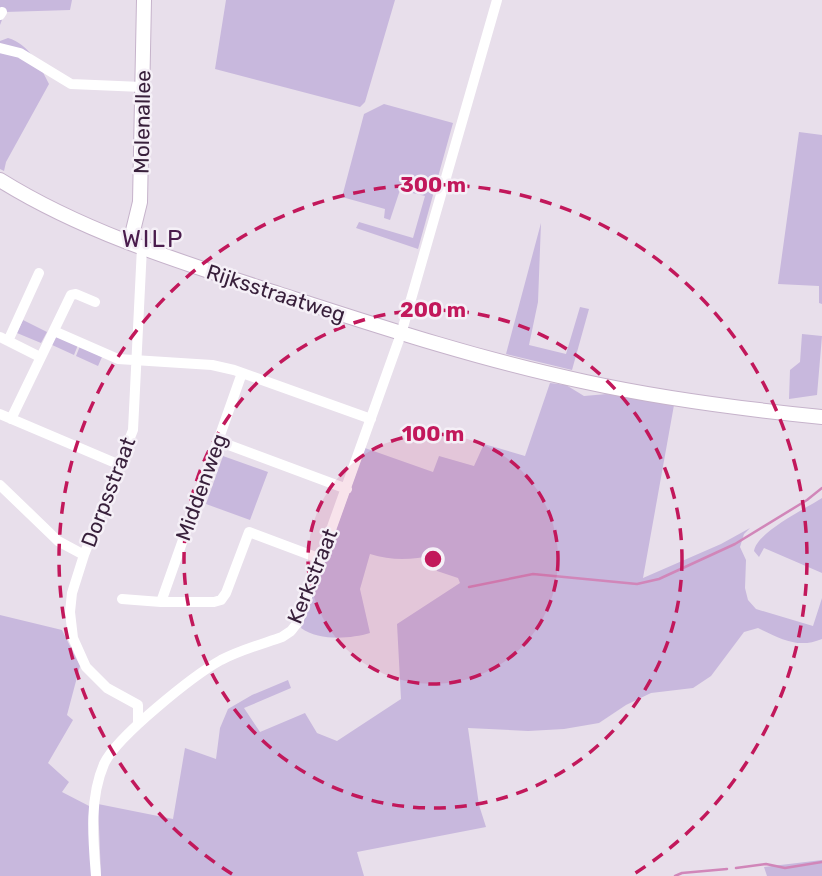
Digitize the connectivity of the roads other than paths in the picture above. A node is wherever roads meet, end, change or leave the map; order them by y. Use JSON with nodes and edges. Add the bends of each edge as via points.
{"nodes":[{"id":1,"x":144,"y":0,"type":"edge"},
{"id":2,"x":498,"y":0,"type":"edge"},
{"id":3,"x":0,"y":48,"type":"edge"},
{"id":4,"x":142,"y":87,"type":"junction"},
{"id":5,"x":0,"y":180,"type":"edge"},
{"id":6,"x":136,"y":245,"type":"junction"},
{"id":7,"x":40,"y":273,"type":"dead end"},
{"id":8,"x":95,"y":302,"type":"dead end"},
{"id":9,"x":54,"y":331,"type":"junction"},
{"id":10,"x":401,"y":334,"type":"junction"},
{"id":11,"x":4,"y":339,"type":"edge"},
{"id":12,"x":40,"y":357,"type":"junction"},
{"id":13,"x":137,"y":361,"type":"junction"},
{"id":14,"x":242,"y":373,"type":"junction"},
{"id":15,"x":0,"y":414,"type":"edge"},
{"id":16,"x":822,"y":417,"type":"edge"},
{"id":17,"x":11,"y":419,"type":"junction"},
{"id":18,"x":371,"y":419,"type":"junction"},
{"id":19,"x":218,"y":442,"type":"junction"},
{"id":20,"x":120,"y":465,"type":"junction"},
{"id":21,"x":0,"y":485,"type":"edge"},
{"id":22,"x":347,"y":489,"type":"junction"},
{"id":23,"x":84,"y":555,"type":"junction"},
{"id":24,"x":321,"y":559,"type":"junction"},
{"id":25,"x":122,"y":599,"type":"dead end"},
{"id":26,"x":161,"y":602,"type":"junction"},
{"id":27,"x":138,"y":705,"type":"junction"},
{"id":28,"x":156,"y":708,"type":"junction"},
{"id":29,"x":138,"y":724,"type":"junction"},
{"id":30,"x":96,"y":876,"type":"edge"}],
"edges":[{"from":1,"to":4,"type":"main road","name":"Molenallee"},
{"from":2,"to":10,"type":"street"},
{"from":3,"to":4,"type":"street","via":[[20,53],[71,84]]},
{"from":4,"to":6,"type":"main road","name":"Molenallee"},
{"from":5,"to":6,"type":"main road","name":"Rijksstraatweg","via":[[46,206]]},
{"from":6,"to":10,"type":"main road","name":"Rijksstraatweg"},
{"from":6,"to":13,"type":"street","name":"Dorpsstraat","via":[[140,262]]},
{"from":7,"to":11,"type":"street"},
{"from":8,"to":9,"type":"street","via":[[71,295]]},
{"from":9,"to":12,"type":"street"},
{"from":9,"to":13,"type":"street","via":[[113,357]]},
{"from":10,"to":16,"type":"main road","name":"Rijksstraatweg","via":[[621,389]]},
{"from":10,"to":18,"type":"street","name":"Kerkstraat"},
{"from":11,"to":12,"type":"street"},
{"from":12,"to":17,"type":"street"},
{"from":13,"to":14,"type":"street","via":[[212,365]]},
{"from":13,"to":20,"type":"street","name":"Dorpsstraat","via":[[133,430]]},
{"from":14,"to":18,"type":"street"},
{"from":14,"to":19,"type":"street","name":"Middenweg"},
{"from":15,"to":17,"type":"street"},
{"from":17,"to":20,"type":"street"},
{"from":18,"to":22,"type":"street","name":"Kerkstraat"},
{"from":19,"to":22,"type":"street"},
{"from":19,"to":26,"type":"street","name":"Middenweg"},
{"from":20,"to":23,"type":"street","name":"Dorpsstraat"},
{"from":21,"to":23,"type":"street","via":[[58,541]]},
{"from":22,"to":24,"type":"street","name":"Kerkstraat"},
{"from":23,"to":27,"type":"street","name":"Dorpsstraat","via":[[70,612],[77,649],[100,683]]},
{"from":24,"to":26,"type":"street","via":[[251,532],[221,600]]},
{"from":24,"to":28,"type":"street","name":"Kerkstraat","via":[[292,631],[224,659]]},
{"from":25,"to":26,"type":"street"},
{"from":27,"to":28,"type":"street","name":"Dorpsstraat"},
{"from":27,"to":29,"type":"street"},
{"from":28,"to":29,"type":"street","name":"Kerkstraat"},
{"from":29,"to":30,"type":"street","name":"Kerkstraat","via":[[106,761],[93,813]]}]}
